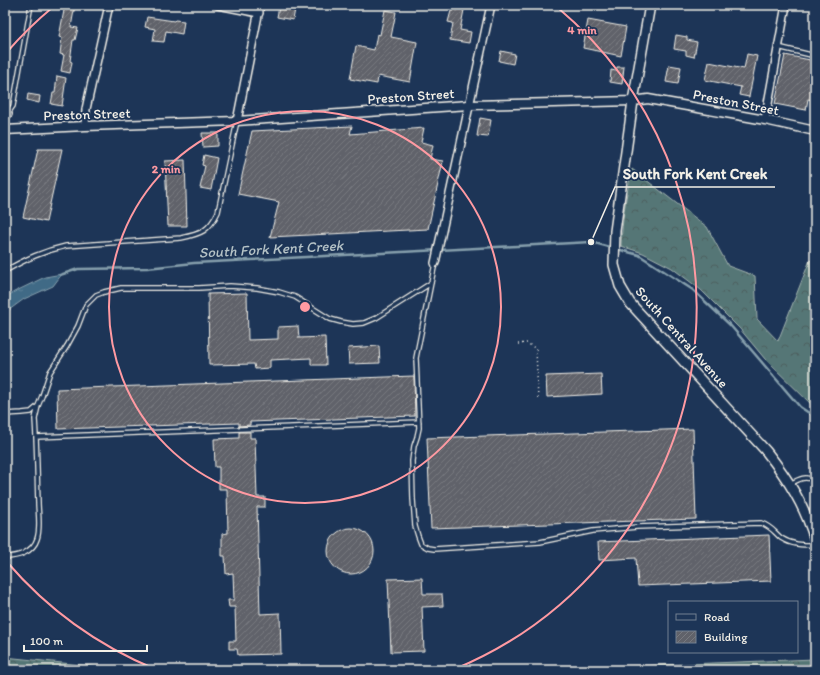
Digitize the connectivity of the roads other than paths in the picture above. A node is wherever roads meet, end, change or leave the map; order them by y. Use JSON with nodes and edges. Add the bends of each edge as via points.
{"nodes":[{"id":1,"x":32,"y":5,"type":"edge"},
{"id":2,"x":109,"y":5,"type":"edge"},
{"id":3,"x":218,"y":5,"type":"edge"},
{"id":4,"x":260,"y":5,"type":"edge"},
{"id":5,"x":491,"y":5,"type":"edge"},
{"id":6,"x":650,"y":5,"type":"edge"},
{"id":7,"x":786,"y":5,"type":"edge"},
{"id":8,"x":259,"y":13,"type":"junction"},
{"id":9,"x":778,"y":47,"type":"junction"},
{"id":10,"x":815,"y":56,"type":"edge"},
{"id":11,"x":633,"y":101,"type":"junction"},
{"id":12,"x":469,"y":105,"type":"junction"},
{"id":13,"x":6,"y":114,"type":"edge"},
{"id":14,"x":765,"y":120,"type":"junction"},
{"id":15,"x":237,"y":121,"type":"junction"},
{"id":16,"x":85,"y":126,"type":"junction"},
{"id":17,"x":5,"y":130,"type":"edge"},
{"id":18,"x":815,"y":131,"type":"edge"},
{"id":19,"x":435,"y":263,"type":"joint"},
{"id":20,"x":5,"y":271,"type":"edge"},
{"id":21,"x":431,"y":283,"type":"junction"},
{"id":22,"x":38,"y":406,"type":"junction"},
{"id":23,"x":5,"y":414,"type":"edge"},
{"id":24,"x":419,"y":422,"type":"junction"},
{"id":25,"x":36,"y":437,"type":"junction"},
{"id":26,"x":815,"y":481,"type":"edge"},
{"id":27,"x":790,"y":484,"type":"junction"},
{"id":28,"x":815,"y":540,"type":"edge"},
{"id":29,"x":815,"y":545,"type":"edge"},
{"id":30,"x":5,"y":557,"type":"edge"},
{"id":31,"x":815,"y":667,"type":"edge"},
{"id":32,"x":814,"y":670,"type":"edge"}],
"edges":[{"from":1,"to":13,"type":"lane","via":[[13,106]]},
{"from":2,"to":16,"type":"street","via":[[86,109]]},
{"from":3,"to":8,"type":"street"},
{"from":4,"to":8,"type":"street"},
{"from":5,"to":12,"type":"street"},
{"from":6,"to":11,"type":"main road","name":"South Central Avenue"},
{"from":7,"to":9,"type":"street"},
{"from":8,"to":15,"type":"street"},
{"from":9,"to":10,"type":"lane"},
{"from":9,"to":14,"type":"street"},
{"from":11,"to":12,"type":"street","name":"Preston Street"},
{"from":11,"to":14,"type":"street","name":"Preston Street","via":[[648,99]]},
{"from":11,"to":27,"type":"main road","name":"South Central Avenue","via":[[615,231],[614,265],[620,286],[630,303],[766,451]]},
{"from":12,"to":15,"type":"street","name":"Preston Street"},
{"from":12,"to":19,"type":"street"},
{"from":14,"to":18,"type":"street","name":"Preston Street"},
{"from":15,"to":16,"type":"street","name":"Preston Street"},
{"from":15,"to":20,"type":"lane","via":[[218,212],[213,223],[204,231],[181,238],[66,246],[29,258]]},
{"from":16,"to":17,"type":"street","name":"Preston Street"},
{"from":19,"to":21,"type":"lane"},
{"from":21,"to":22,"type":"lane","via":[[376,318],[353,324],[330,319],[295,297],[257,288],[121,288],[104,292],[96,295],[86,305],[78,326],[50,372]]},
{"from":21,"to":24,"type":"lane","via":[[416,358]]},
{"from":22,"to":23,"type":"lane","via":[[31,412]]},
{"from":22,"to":25,"type":"lane","via":[[35,419]]},
{"from":24,"to":25,"type":"lane"},
{"from":24,"to":29,"type":"lane","via":[[412,454],[413,499],[418,536],[421,544],[428,548],[540,542],[593,531],[637,526],[761,523],[769,526],[790,543]]},
{"from":25,"to":30,"type":"lane","via":[[39,531],[37,539],[34,545],[21,555]]},
{"from":26,"to":27,"type":"lane","via":[[801,478]]},
{"from":27,"to":28,"type":"main road","name":"South Central Avenue"},
{"from":31,"to":32,"type":"main road"}]}
